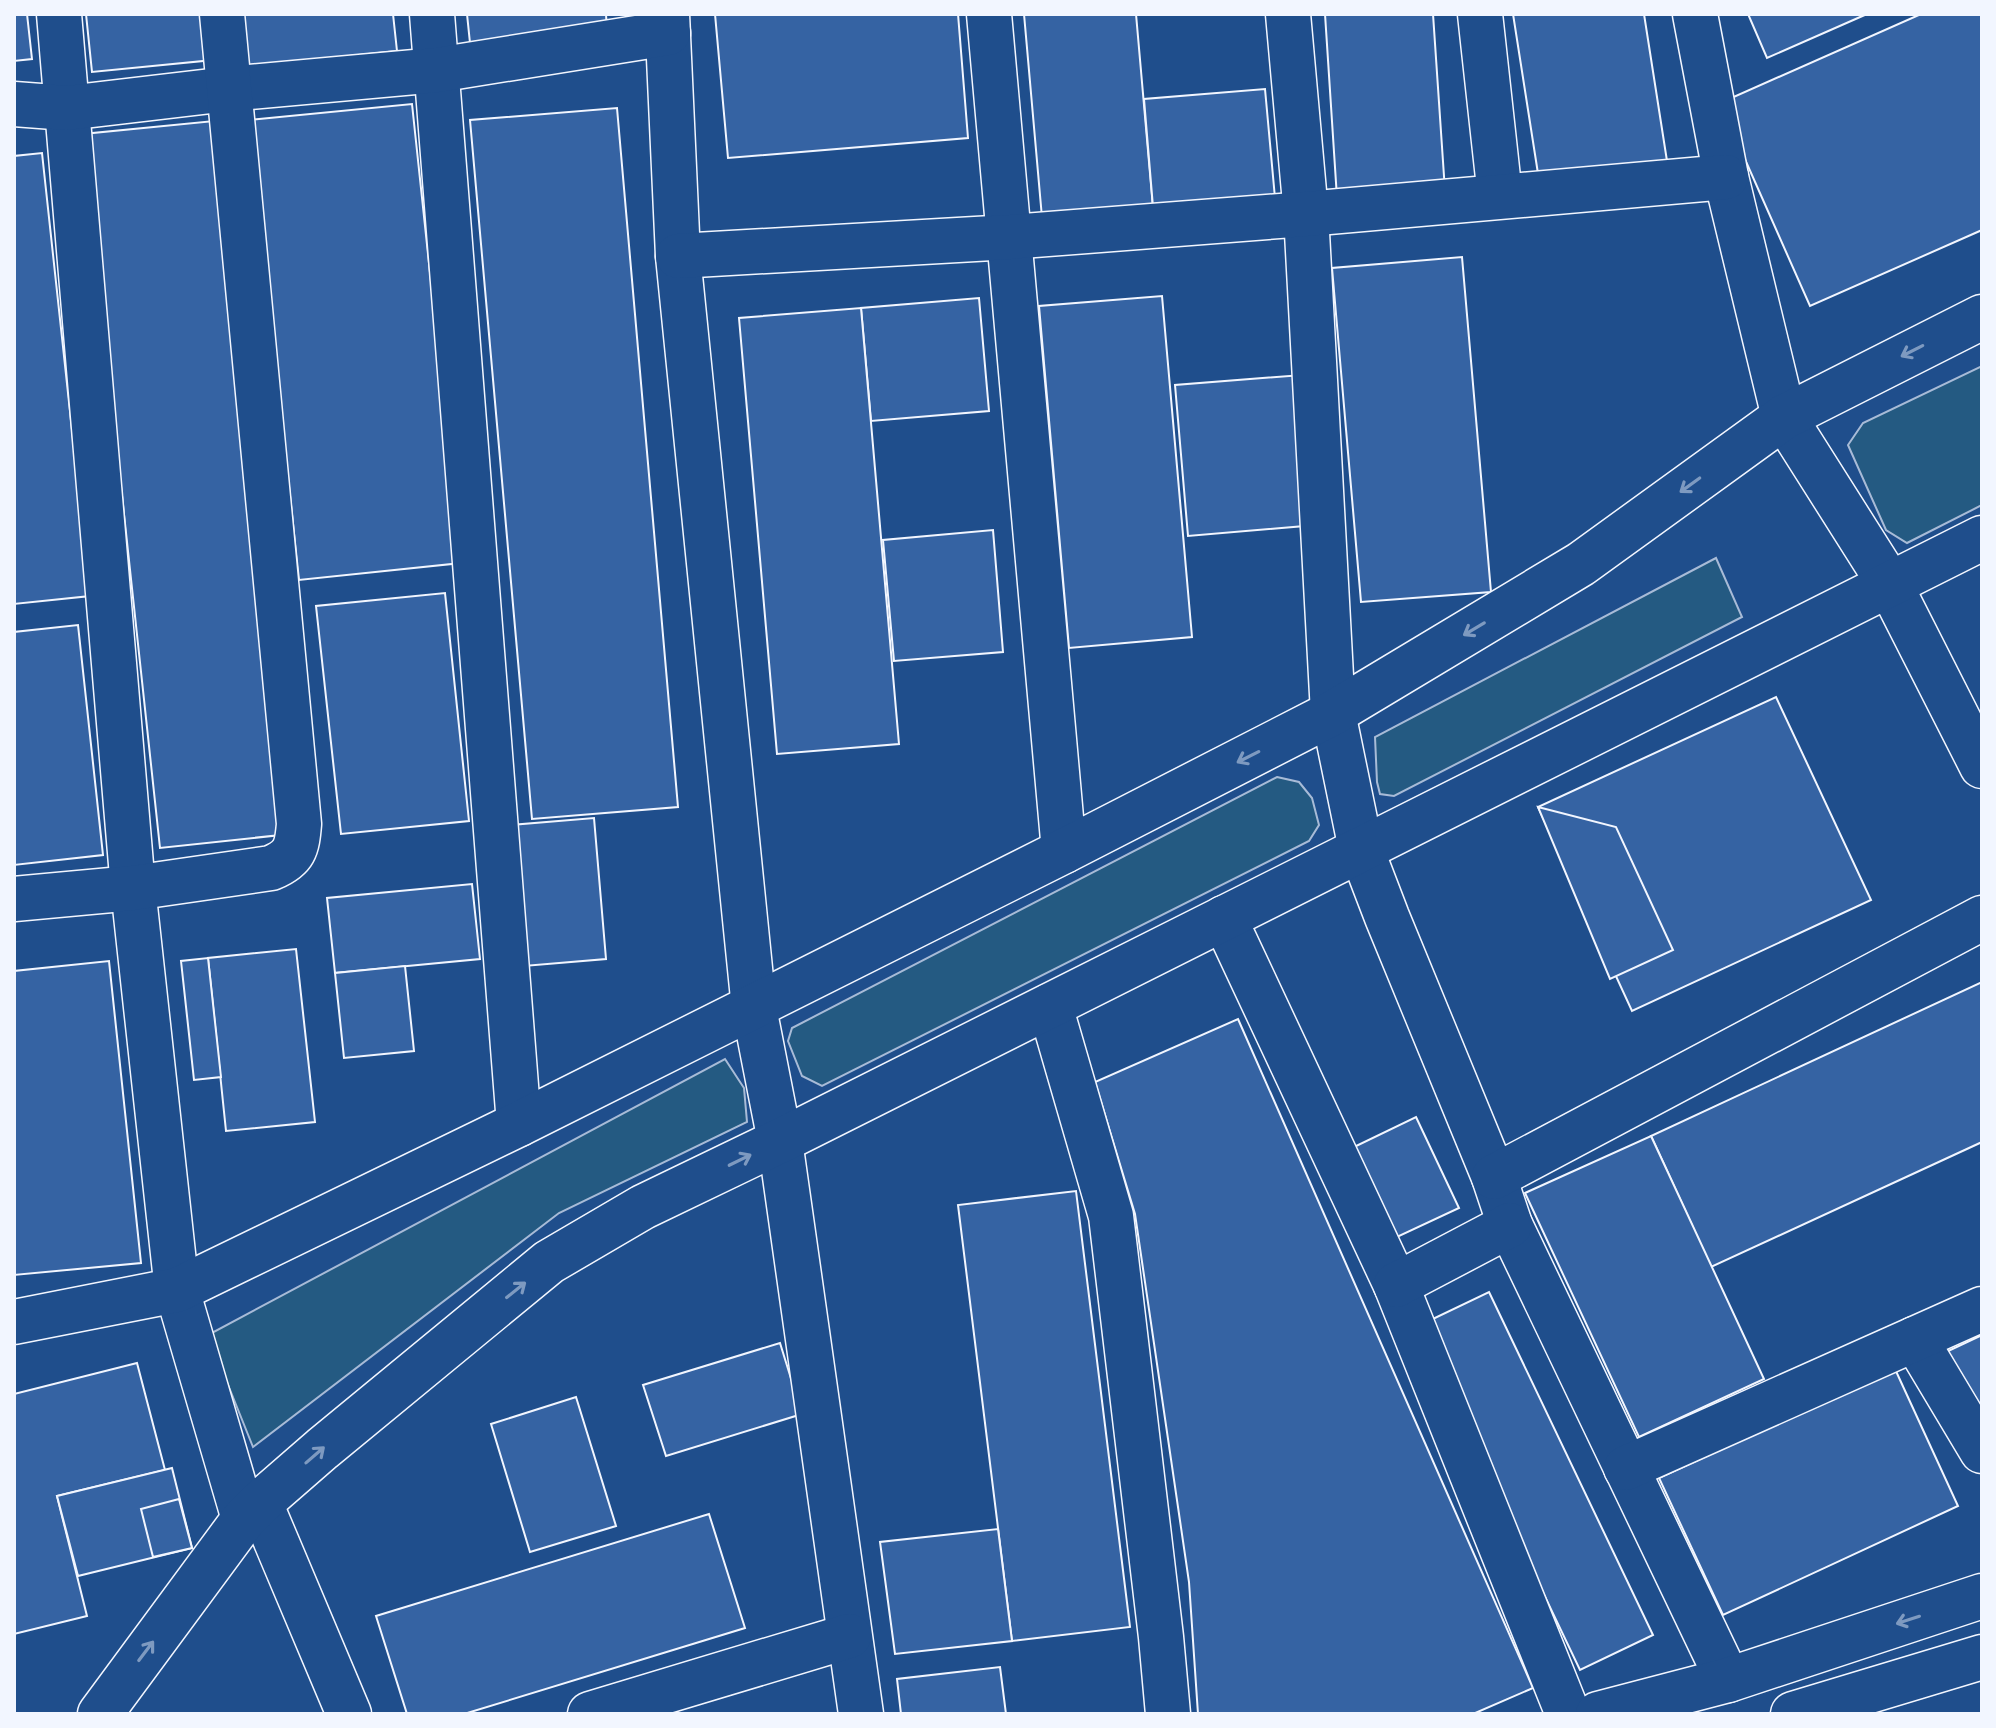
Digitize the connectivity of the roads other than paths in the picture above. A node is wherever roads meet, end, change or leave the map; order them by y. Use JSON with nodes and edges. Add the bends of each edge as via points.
{"nodes":[{"id":1,"x":59,"y":14,"type":"edge"},
{"id":2,"x":222,"y":14,"type":"edge"},
{"id":3,"x":432,"y":14,"type":"edge"},
{"id":4,"x":989,"y":14,"type":"edge"},
{"id":5,"x":1288,"y":14,"type":"edge"},
{"id":6,"x":1480,"y":14,"type":"edge"},
{"id":7,"x":1695,"y":14,"type":"edge"},
{"id":8,"x":668,"y":24,"type":"edge"},
{"id":9,"x":437,"y":70,"type":"junction"},
{"id":10,"x":228,"y":89,"type":"junction"},
{"id":11,"x":14,"y":104,"type":"edge"},
{"id":12,"x":67,"y":108,"type":"junction"},
{"id":13,"x":1726,"y":177,"type":"junction"},
{"id":14,"x":1500,"y":196,"type":"junction"},
{"id":15,"x":1306,"y":214,"type":"junction"},
{"id":16,"x":1010,"y":237,"type":"junction"},
{"id":17,"x":678,"y":256,"type":"junction"},
{"id":18,"x":1982,"y":317,"type":"edge"},
{"id":19,"x":1784,"y":417,"type":"junction"},
{"id":20,"x":1982,"y":538,"type":"edge"},
{"id":21,"x":1889,"y":583,"type":"junction"},
{"id":22,"x":1333,"y":713,"type":"junction"},
{"id":23,"x":1982,"y":766,"type":"edge"},
{"id":24,"x":1361,"y":849,"type":"junction"},
{"id":25,"x":1064,"y":851,"type":"junction"},
{"id":26,"x":133,"y":888,"type":"junction"},
{"id":27,"x":14,"y":899,"type":"edge"},
{"id":28,"x":1224,"y":918,"type":"junction"},
{"id":29,"x":1982,"y":918,"type":"edge"},
{"id":30,"x":1050,"y":1006,"type":"junction"},
{"id":31,"x":754,"y":1008,"type":"junction"},
{"id":32,"x":519,"y":1124,"type":"junction"},
{"id":33,"x":780,"y":1141,"type":"junction"},
{"id":34,"x":1494,"y":1177,"type":"junction"},
{"id":35,"x":1510,"y":1225,"type":"junction"},
{"id":36,"x":1396,"y":1285,"type":"junction"},
{"id":37,"x":177,"y":1290,"type":"junction"},
{"id":38,"x":1982,"y":1309,"type":"edge"},
{"id":39,"x":14,"y":1322,"type":"edge"},
{"id":40,"x":1915,"y":1339,"type":"junction"},
{"id":41,"x":1982,"y":1451,"type":"edge"},
{"id":42,"x":1626,"y":1468,"type":"junction"},
{"id":43,"x":252,"y":1511,"type":"junction"},
{"id":44,"x":1982,"y":1596,"type":"edge"},
{"id":45,"x":849,"y":1636,"type":"junction"},
{"id":46,"x":1982,"y":1657,"type":"edge"},
{"id":47,"x":1728,"y":1680,"type":"junction"},
{"id":48,"x":100,"y":1714,"type":"edge"},
{"id":49,"x":349,"y":1714,"type":"edge"},
{"id":50,"x":590,"y":1714,"type":"edge"},
{"id":51,"x":861,"y":1714,"type":"edge"},
{"id":52,"x":1168,"y":1714,"type":"edge"},
{"id":53,"x":1568,"y":1714,"type":"edge"},
{"id":54,"x":1598,"y":1714,"type":"edge"},
{"id":55,"x":1793,"y":1714,"type":"edge"}],
"edges":[{"from":1,"to":12,"type":"street"},
{"from":2,"to":10,"type":"street"},
{"from":3,"to":9,"type":"street"},
{"from":4,"to":16,"type":"street"},
{"from":5,"to":15,"type":"street"},
{"from":6,"to":14,"type":"street"},
{"from":7,"to":13,"type":"street"},
{"from":8,"to":9,"type":"street"},
{"from":8,"to":17,"type":"street"},
{"from":9,"to":10,"type":"street"},
{"from":9,"to":32,"type":"street"},
{"from":10,"to":12,"type":"street"},
{"from":10,"to":26,"type":"street","via":[[297,845],[293,854],[271,868]]},
{"from":11,"to":12,"type":"street"},
{"from":12,"to":26,"type":"street"},
{"from":13,"to":14,"type":"street"},
{"from":13,"to":19,"type":"street"},
{"from":14,"to":15,"type":"street"},
{"from":15,"to":16,"type":"street"},
{"from":15,"to":22,"type":"street"},
{"from":16,"to":17,"type":"street"},
{"from":16,"to":25,"type":"street"},
{"from":17,"to":31,"type":"street"},
{"from":18,"to":19,"type":"street","one_way":true},
{"from":19,"to":21,"type":"street"},
{"from":19,"to":22,"type":"street","one_way":true,"via":[[1581,564]]},
{"from":20,"to":21,"type":"street"},
{"from":21,"to":23,"type":"street"},
{"from":21,"to":24,"type":"street"},
{"from":22,"to":24,"type":"street"},
{"from":22,"to":25,"type":"street","one_way":true},
{"from":24,"to":28,"type":"street"},
{"from":24,"to":34,"type":"street"},
{"from":25,"to":31,"type":"street"},
{"from":26,"to":27,"type":"street"},
{"from":26,"to":37,"type":"street"},
{"from":28,"to":30,"type":"street"},
{"from":28,"to":36,"type":"street"},
{"from":29,"to":34,"type":"street"},
{"from":30,"to":33,"type":"street"},
{"from":30,"to":52,"type":"street","via":[[1111,1216]]},
{"from":31,"to":32,"type":"street"},
{"from":31,"to":33,"type":"street"},
{"from":32,"to":37,"type":"street"},
{"from":43,"to":33,"type":"street","one_way":true,"via":[[549,1262],[643,1207]]},
{"from":33,"to":45,"type":"street"},
{"from":34,"to":35,"type":"street"},
{"from":35,"to":36,"type":"street"},
{"from":35,"to":42,"type":"street"},
{"from":36,"to":53,"type":"street"},
{"from":37,"to":39,"type":"street"},
{"from":37,"to":43,"type":"street"},
{"from":38,"to":40,"type":"street"},
{"from":40,"to":41,"type":"street"},
{"from":40,"to":42,"type":"street"},
{"from":42,"to":47,"type":"street"},
{"from":48,"to":43,"type":"street","one_way":true},
{"from":43,"to":49,"type":"street"},
{"from":44,"to":47,"type":"street","one_way":true},
{"from":45,"to":50,"type":"street"},
{"from":45,"to":51,"type":"street"},
{"from":46,"to":55,"type":"street"},
{"from":47,"to":54,"type":"street"}]}
